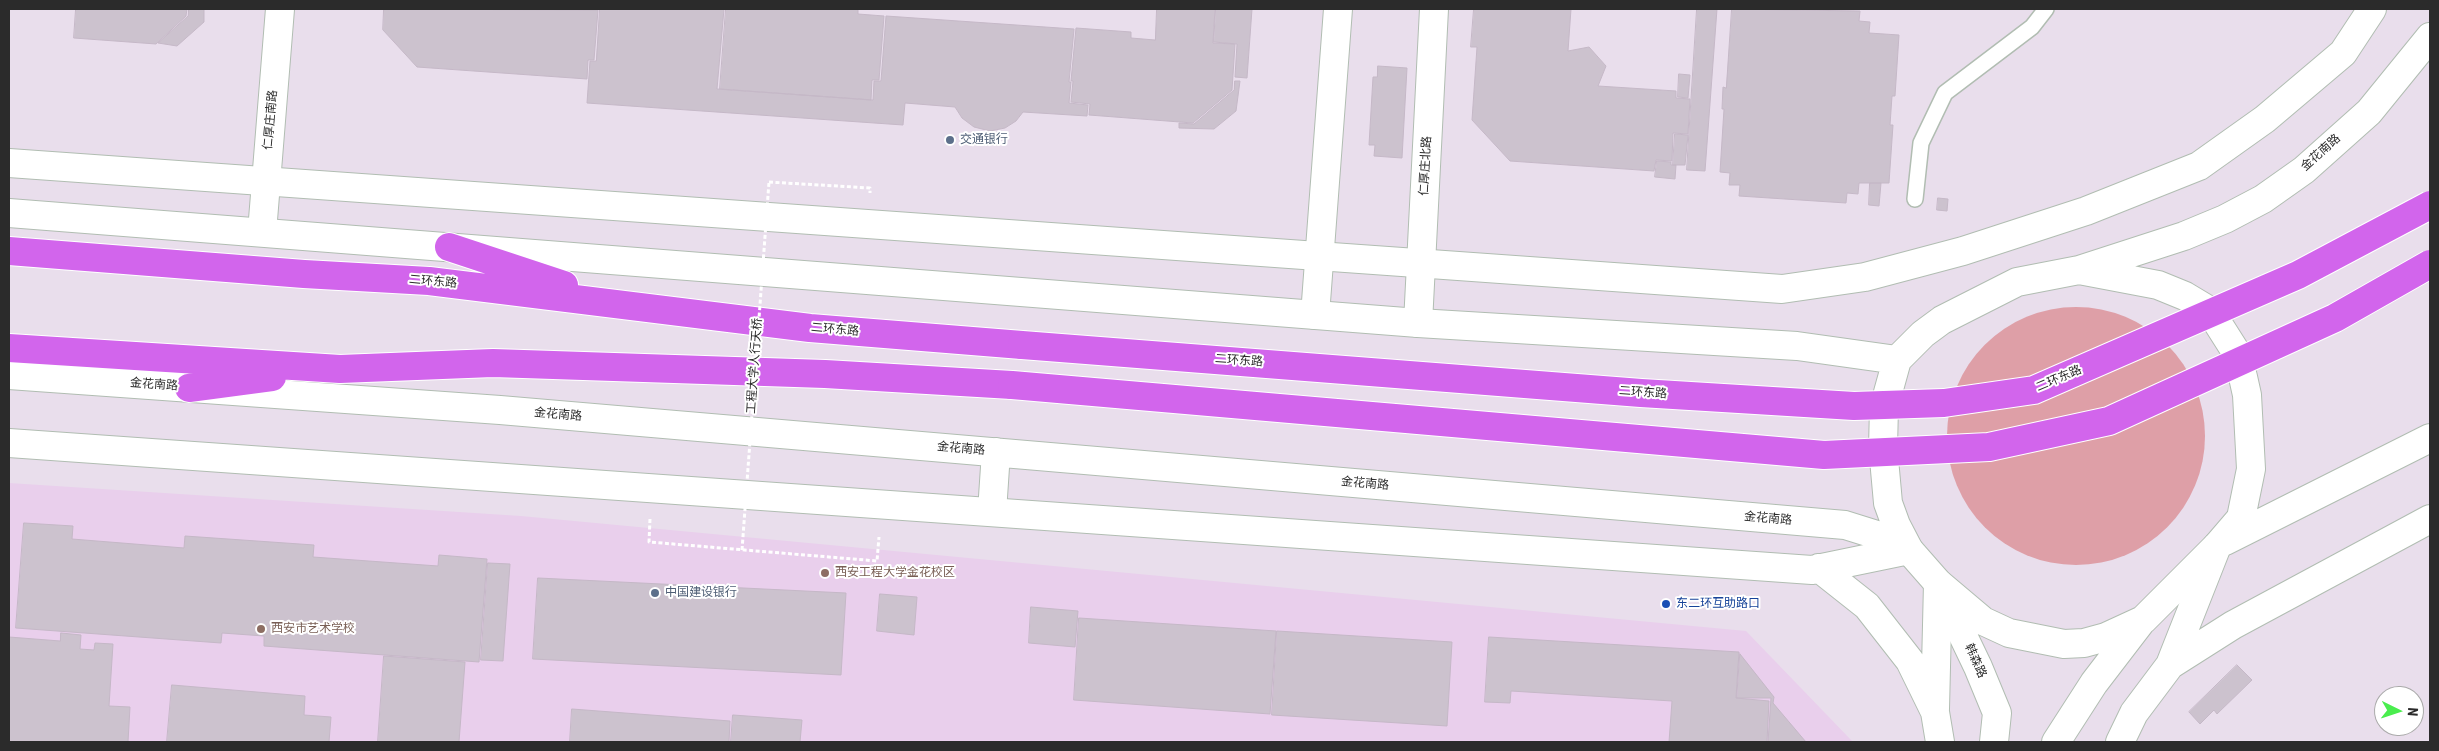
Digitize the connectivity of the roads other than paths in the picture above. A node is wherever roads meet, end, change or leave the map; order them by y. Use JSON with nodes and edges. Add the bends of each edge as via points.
{"nodes":[{"id":1,"x":280,"y":9,"type":"edge"},
{"id":2,"x":1338,"y":9,"type":"edge"},
{"id":3,"x":1434,"y":9,"type":"edge"},
{"id":4,"x":2046,"y":9,"type":"edge"},
{"id":5,"x":2372,"y":9,"type":"edge"},
{"id":6,"x":2430,"y":37,"type":"edge"},
{"id":7,"x":9,"y":163,"type":"edge"},
{"id":8,"x":266,"y":181,"type":"junction"},
{"id":9,"x":1915,"y":199,"type":"dead end"},
{"id":10,"x":2430,"y":205,"type":"edge"},
{"id":11,"x":9,"y":213,"type":"edge"},
{"id":12,"x":262,"y":232,"type":"junction"},
{"id":13,"x":449,"y":247,"type":"junction"},
{"id":14,"x":9,"y":251,"type":"edge"},
{"id":15,"x":1320,"y":256,"type":"junction"},
{"id":16,"x":1421,"y":263,"type":"junction"},
{"id":17,"x":2430,"y":264,"type":"edge"},
{"id":18,"x":2079,"y":270,"type":"junction"},
{"id":19,"x":620,"y":304,"type":"junction"},
{"id":20,"x":1316,"y":315,"type":"junction"},
{"id":21,"x":1418,"y":323,"type":"junction"},
{"id":22,"x":9,"y":348,"type":"edge"},
{"id":23,"x":1898,"y":360,"type":"junction"},
{"id":24,"x":340,"y":369,"type":"junction"},
{"id":25,"x":9,"y":374,"type":"edge"},
{"id":26,"x":189,"y":388,"type":"junction"},
{"id":27,"x":2430,"y":438,"type":"edge"},
{"id":28,"x":9,"y":443,"type":"edge"},
{"id":29,"x":996,"y":452,"type":"junction"},
{"id":30,"x":992,"y":512,"type":"junction"},
{"id":31,"x":2430,"y":519,"type":"edge"},
{"id":32,"x":2217,"y":546,"type":"junction"},
{"id":33,"x":1909,"y":550,"type":"junction"},
{"id":34,"x":1819,"y":568,"type":"junction"},
{"id":35,"x":1938,"y":583,"type":"junction"},
{"id":36,"x":2143,"y":620,"type":"junction"},
{"id":37,"x":2170,"y":666,"type":"junction"},
{"id":38,"x":1935,"y":712,"type":"junction"},
{"id":39,"x":1940,"y":742,"type":"edge"},
{"id":40,"x":1994,"y":742,"type":"edge"},
{"id":41,"x":2056,"y":742,"type":"edge"},
{"id":42,"x":2120,"y":742,"type":"edge"}],
"edges":[{"from":1,"to":8,"type":"street","name":"仁厚庄南路"},
{"from":2,"to":15,"type":"street"},
{"from":3,"to":16,"type":"street","name":"仁厚庄北路"},
{"from":4,"to":9,"type":"lane","via":[[2032,27],[1945,92],[1921,143]]},
{"from":5,"to":16,"type":"street","via":[[2343,53],[2265,119],[2198,166],[2086,210],[1963,251],[1865,277],[1782,289]]},
{"from":6,"to":18,"type":"street","name":"金花南路","via":[[2369,112],[2304,170],[2263,199],[2184,236]]},
{"from":7,"to":8,"type":"street"},
{"from":8,"to":12,"type":"street","name":"仁厚庄南路"},
{"from":8,"to":15,"type":"street"},
{"from":10,"to":19,"type":"highway","name":"二环东路","bridge":true,"via":[[2298,275],[2034,390],[1944,403],[1854,406],[1651,393],[810,328]]},
{"from":11,"to":12,"type":"street"},
{"from":12,"to":13,"type":"street"},
{"from":13,"to":19,"type":"highway"},
{"from":13,"to":20,"type":"street"},
{"from":14,"to":19,"type":"highway","name":"二环东路","via":[[429,281]]},
{"from":15,"to":16,"type":"street"},
{"from":15,"to":20,"type":"street"},
{"from":16,"to":21,"type":"street","name":"仁厚庄北路"},
{"from":17,"to":24,"type":"highway","bridge":true,"via":[[2335,318],[2109,421],[1988,447],[1824,455],[1012,385],[825,374],[493,363]]},
{"from":18,"to":23,"type":"street","via":[[2017,282],[1942,320]]},
{"from":18,"to":32,"type":"street","via":[[2158,285],[2185,296],[2210,311],[2236,352],[2247,395],[2251,469],[2241,518]]},
{"from":20,"to":21,"type":"street"},
{"from":21,"to":23,"type":"street","via":[[1797,346]]},
{"from":22,"to":24,"type":"highway"},
{"from":23,"to":33,"type":"street","via":[[1884,407],[1883,448],[1888,503]]},
{"from":24,"to":26,"type":"highway"},
{"from":25,"to":26,"type":"street","name":"金花南路"},
{"from":26,"to":29,"type":"street","name":"金花南路","via":[[500,410]]},
{"from":27,"to":32,"type":"street"},
{"from":28,"to":30,"type":"street"},
{"from":29,"to":30,"type":"street"},
{"from":29,"to":33,"type":"street","name":"金花南路","via":[[1845,525]]},
{"from":30,"to":34,"type":"street"},
{"from":31,"to":37,"type":"street","via":[[2233,625]]},
{"from":32,"to":36,"type":"street"},
{"from":32,"to":37,"type":"street"},
{"from":33,"to":34,"type":"street"},
{"from":33,"to":35,"type":"street"},
{"from":34,"to":38,"type":"street","via":[[1867,606],[1910,662]]},
{"from":35,"to":36,"type":"street","via":[[1984,621],[2009,633],[2041,641],[2084,643]]},
{"from":35,"to":38,"type":"street"},
{"from":35,"to":40,"type":"street","name":"韩森路","via":[[1997,713]]},
{"from":36,"to":41,"type":"street","via":[[2094,683]]},
{"from":37,"to":42,"type":"street","via":[[2134,713]]},
{"from":38,"to":39,"type":"street"}]}
